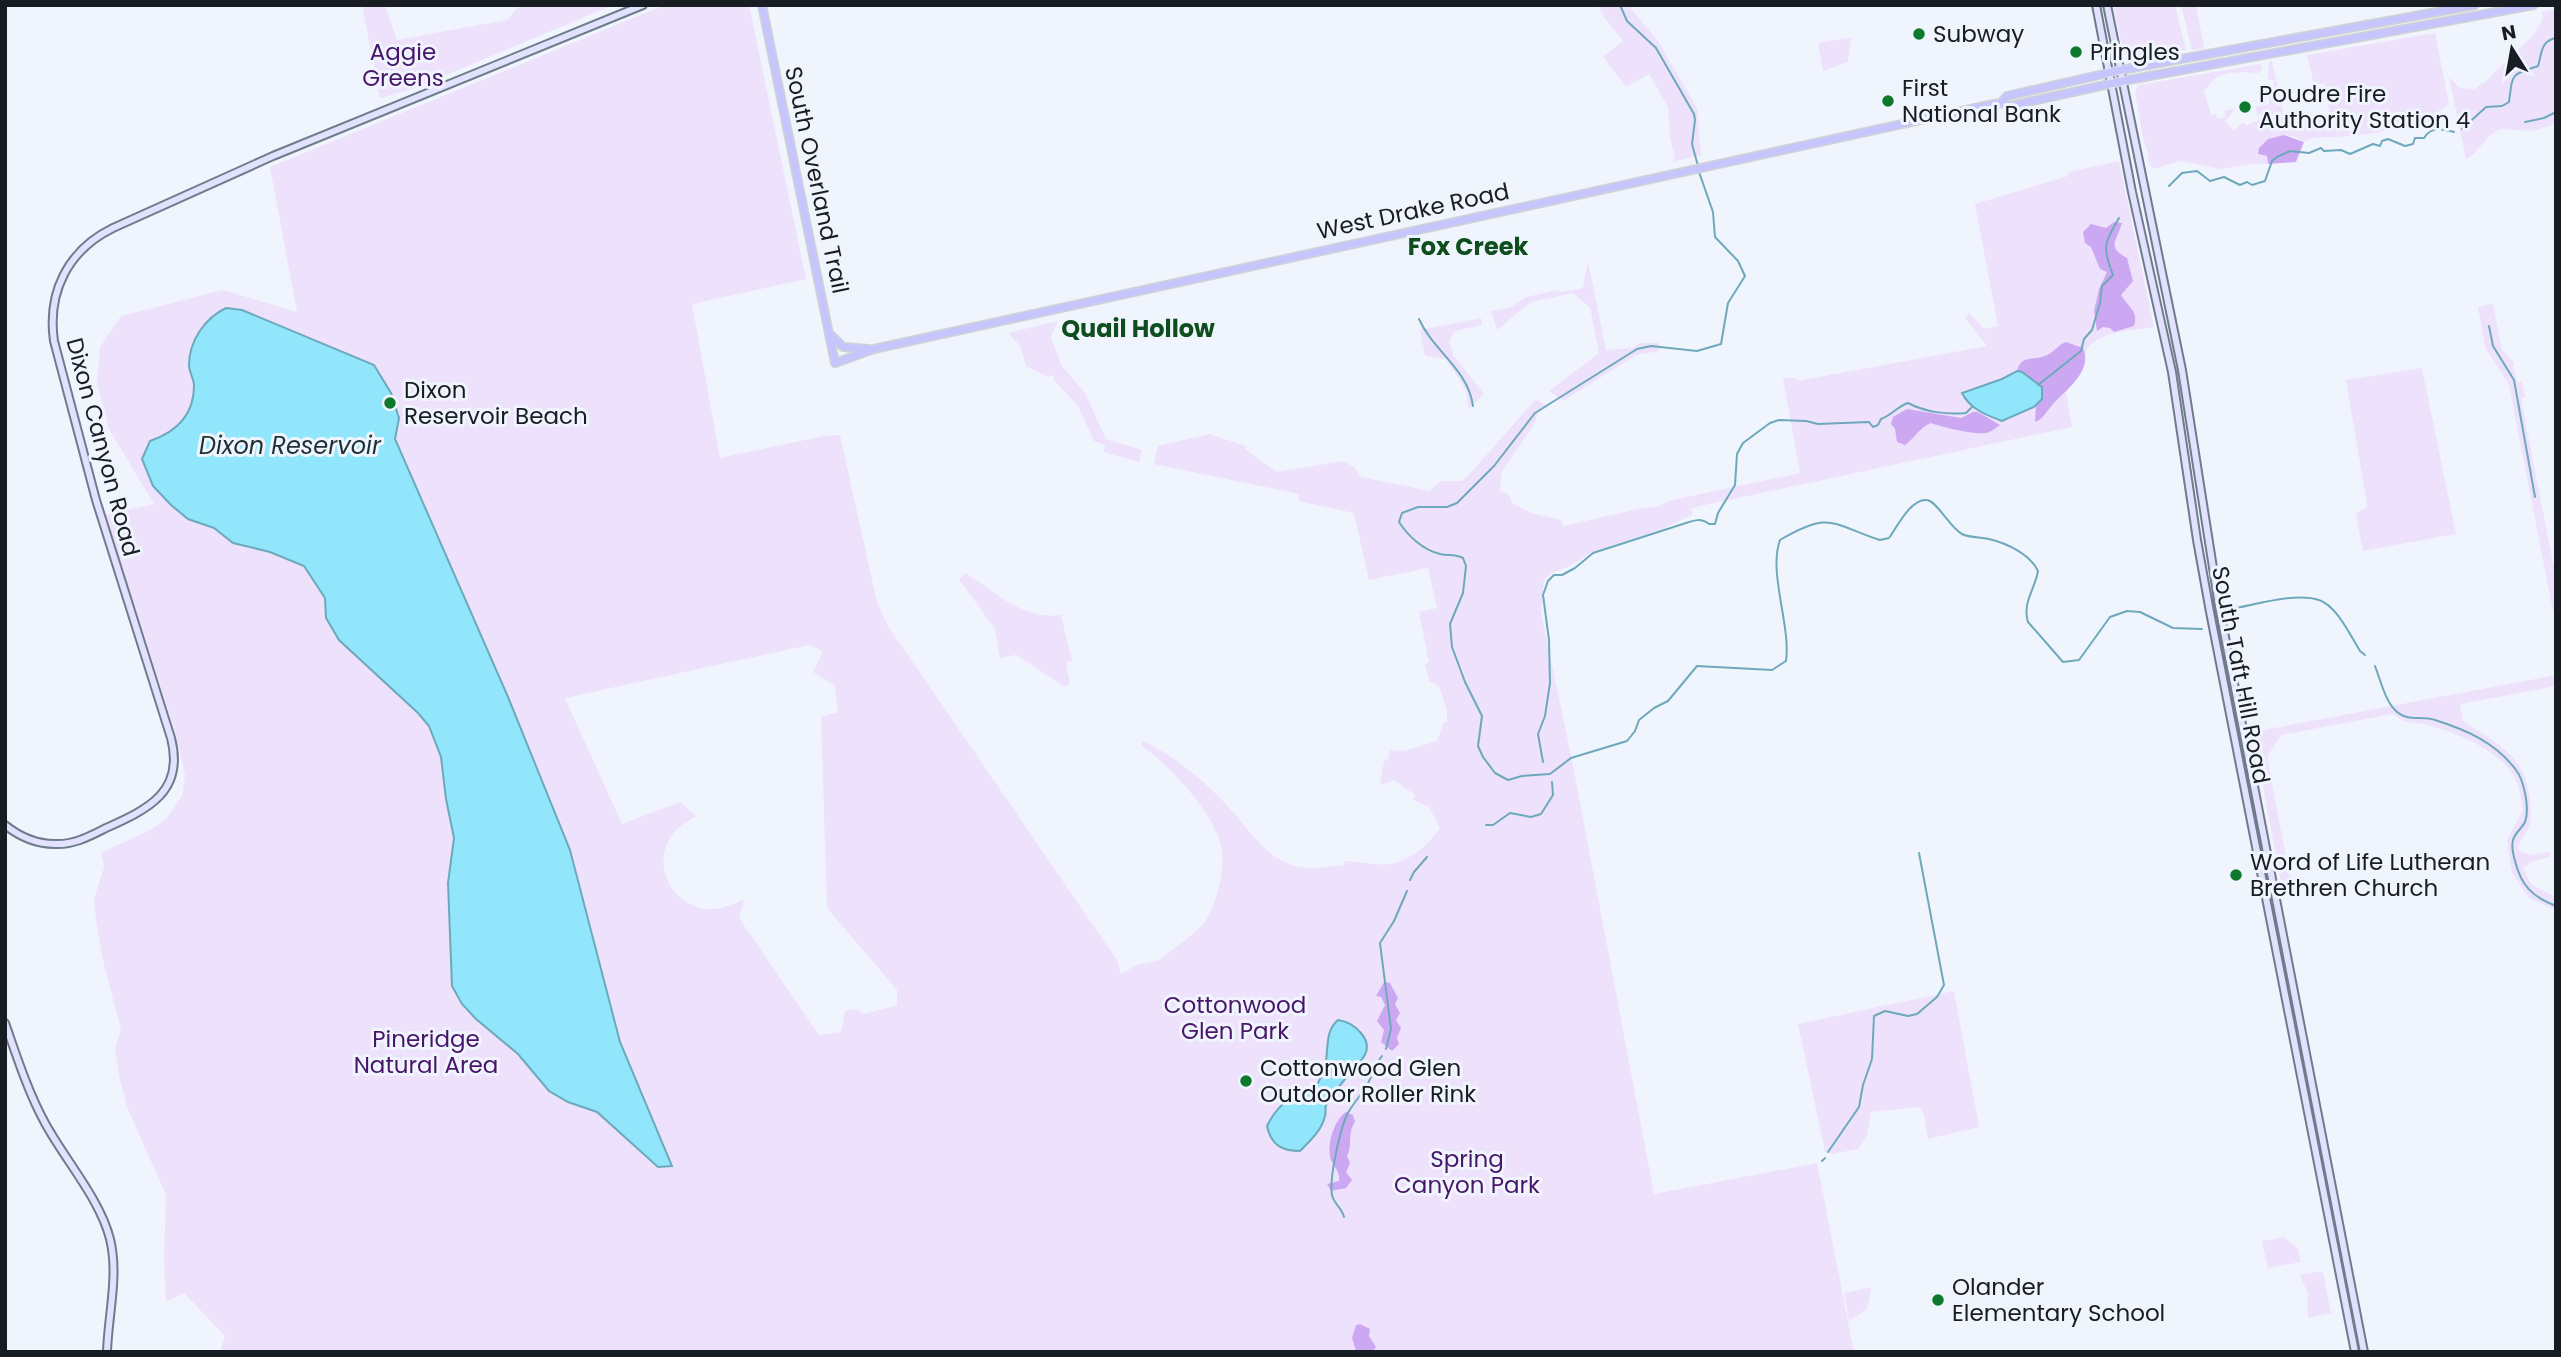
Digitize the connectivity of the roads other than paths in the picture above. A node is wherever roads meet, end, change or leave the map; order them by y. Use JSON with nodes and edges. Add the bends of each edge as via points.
{"nodes":[{"id":1,"x":643,"y":5,"type":"edge"},
{"id":2,"x":762,"y":5,"type":"edge"},
{"id":3,"x":2096,"y":5,"type":"edge"},
{"id":4,"x":2107,"y":5,"type":"edge"},
{"id":5,"x":2475,"y":5,"type":"edge"},
{"id":6,"x":2534,"y":5,"type":"edge"},
{"id":7,"x":2121,"y":71,"type":"junction"},
{"id":8,"x":2108,"y":73,"type":"junction"},
{"id":9,"x":2123,"y":81,"type":"junction"},
{"id":10,"x":2110,"y":83,"type":"junction"},
{"id":11,"x":2001,"y":103,"type":"junction"},
{"id":12,"x":828,"y":329,"type":"junction"},
{"id":13,"x":874,"y":349,"type":"junction"},
{"id":14,"x":835,"y":363,"type":"joint"},
{"id":15,"x":5,"y":825,"type":"edge"},
{"id":16,"x":5,"y":1023,"type":"edge"},
{"id":17,"x":107,"y":1352,"type":"edge"},
{"id":18,"x":2355,"y":1352,"type":"edge"},
{"id":19,"x":2364,"y":1352,"type":"edge"}],
"edges":[{"from":1,"to":15,"type":"main road","name":"Dixon Canyon Road","via":[[223,178],[101,234],[73,259],[53,306],[54,341],[96,500],[172,738],[174,767],[155,802],[69,844],[42,843]]},
{"from":2,"to":12,"type":"main road","name":"South Overland Trail"},
{"from":3,"to":8,"type":"main road","name":"South Taft Hill Road"},
{"from":4,"to":7,"type":"main road","name":"South Taft Hill Road"},
{"from":5,"to":7,"type":"main road","name":"West Drake Road"},
{"from":6,"to":9,"type":"main road","name":"West Drake Road"},
{"from":7,"to":8,"type":"main road","name":"West Drake Road"},
{"from":7,"to":9,"type":"main road","name":"South Taft Hill Road"},
{"from":8,"to":10,"type":"main road","name":"South Taft Hill Road"},
{"from":8,"to":11,"type":"main road","name":"West Drake Road","via":[[2007,96]]},
{"from":9,"to":10,"type":"main road","name":"West Drake Road"},
{"from":9,"to":19,"type":"main road","name":"South Taft Hill Road","via":[[2182,370],[2219,606]]},
{"from":10,"to":11,"type":"main road","name":"West Drake Road","via":[[2010,106]]},
{"from":10,"to":18,"type":"main road","name":"South Taft Hill Road","via":[[2172,372],[2210,612]]},
{"from":11,"to":13,"type":"main road","name":"West Drake Road"},
{"from":12,"to":13,"type":"main road","via":[[843,347]]},
{"from":12,"to":14,"type":"main road","name":"South Overland Trail"},
{"from":13,"to":14,"type":"main road","name":"West Drake Road"},
{"from":16,"to":17,"type":"main road","via":[[44,1123],[101,1214],[109,1236],[113,1264]]}]}
